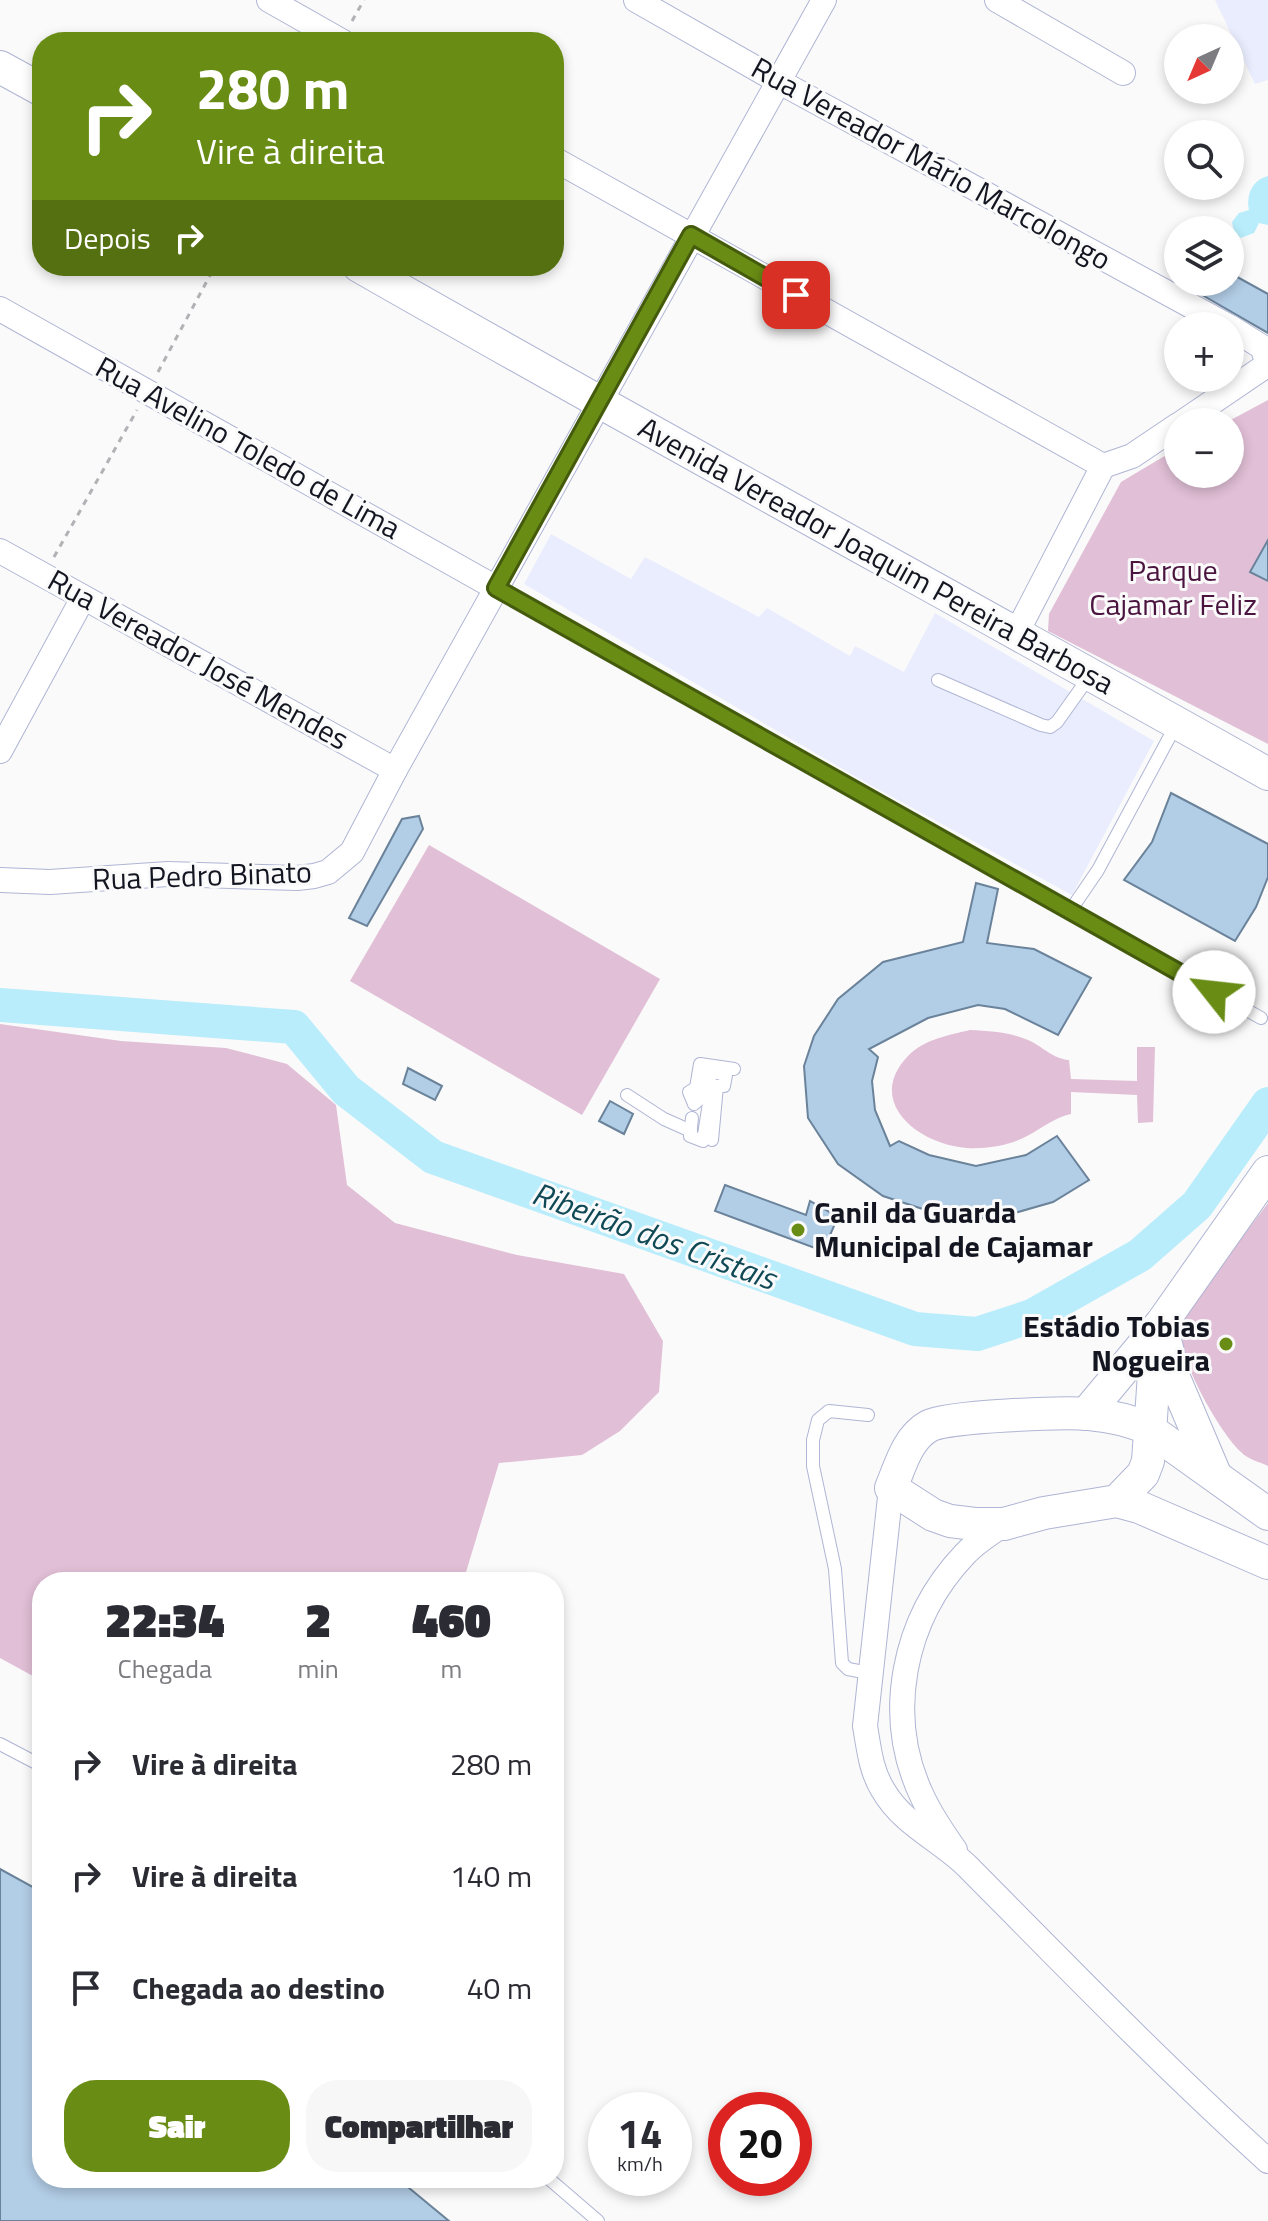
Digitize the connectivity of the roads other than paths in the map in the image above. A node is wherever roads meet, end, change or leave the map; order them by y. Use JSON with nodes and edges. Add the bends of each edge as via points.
{"nodes":[{"id":1,"x":269,"y":0,"type":"edge"},
{"id":2,"x":636,"y":0,"type":"edge"},
{"id":3,"x":824,"y":0,"type":"edge"},
{"id":4,"x":997,"y":0,"type":"edge"},
{"id":5,"x":325,"y":32,"type":"edge"},
{"id":6,"x":0,"y":67,"type":"edge"},
{"id":7,"x":1123,"y":73,"type":"dead end"},
{"id":8,"x":778,"y":81,"type":"junction"},
{"id":9,"x":32,"y":85,"type":"edge"},
{"id":10,"x":564,"y":165,"type":"edge"},
{"id":11,"x":691,"y":235,"type":"junction"},
{"id":12,"x":376,"y":276,"type":"edge"},
{"id":13,"x":0,"y":309,"type":"edge"},
{"id":14,"x":1203,"y":312,"type":"edge"},
{"id":15,"x":1244,"y":336,"type":"edge"},
{"id":16,"x":1244,"y":381,"type":"edge"},
{"id":17,"x":1227,"y":392,"type":"edge"},
{"id":18,"x":600,"y":404,"type":"junction"},
{"id":19,"x":1204,"y":408,"type":"edge"},
{"id":20,"x":1164,"y":434,"type":"edge"},
{"id":21,"x":1103,"y":466,"type":"junction"},
{"id":22,"x":0,"y":551,"type":"edge"},
{"id":23,"x":496,"y":588,"type":"junction"},
{"id":24,"x":83,"y":598,"type":"junction"},
{"id":25,"x":1017,"y":632,"type":"junction"},
{"id":26,"x":1091,"y":674,"type":"junction"},
{"id":27,"x":938,"y":680,"type":"dead end"},
{"id":28,"x":1177,"y":723,"type":"junction"},
{"id":29,"x":0,"y":751,"type":"edge"},
{"id":30,"x":395,"y":770,"type":"junction"},
{"id":31,"x":1268,"y":774,"type":"edge"},
{"id":32,"x":0,"y":880,"type":"edge"},
{"id":33,"x":1070,"y":911,"type":"junction"},
{"id":34,"x":1261,"y":1018,"type":"dead end"},
{"id":35,"x":734,"y":1069,"type":"dead end"},
{"id":36,"x":627,"y":1095,"type":"dead end"},
{"id":37,"x":691,"y":1124,"type":"junction"},
{"id":38,"x":712,"y":1140,"type":"dead end"},
{"id":39,"x":1268,"y":1172,"type":"edge"},
{"id":40,"x":1162,"y":1326,"type":"junction"},
{"id":41,"x":1086,"y":1414,"type":"junction"},
{"id":42,"x":868,"y":1415,"type":"dead end"},
{"id":43,"x":1149,"y":1429,"type":"junction"},
{"id":44,"x":1217,"y":1479,"type":"junction"},
{"id":45,"x":891,"y":1488,"type":"junction"},
{"id":46,"x":1117,"y":1501,"type":"junction"},
{"id":47,"x":1268,"y":1514,"type":"edge"},
{"id":48,"x":1004,"y":1524,"type":"junction"},
{"id":49,"x":1268,"y":1563,"type":"edge"},
{"id":50,"x":869,"y":1673,"type":"junction"},
{"id":51,"x":0,"y":1744,"type":"edge"},
{"id":52,"x":32,"y":1761,"type":"edge"},
{"id":53,"x":963,"y":1862,"type":"junction"},
{"id":54,"x":1268,"y":2161,"type":"edge"},
{"id":55,"x":560,"y":2188,"type":"edge"},
{"id":56,"x":598,"y":2221,"type":"edge"}],
"edges":[{"from":1,"to":5,"type":"street"},
{"from":2,"to":8,"type":"street","name":"Rua Vereador Mário Marcolongo"},
{"from":3,"to":8,"type":"street","name":"Rua Pedro Binato"},
{"from":4,"to":7,"type":"street"},
{"from":6,"to":9,"type":"street"},
{"from":8,"to":11,"type":"street","name":"Rua Pedro Binato"},
{"from":8,"to":14,"type":"street","name":"Rua Vereador Mário Marcolongo"},
{"from":10,"to":11,"type":"street"},
{"from":11,"to":18,"type":"street","name":"Rua Pedro Binato"},
{"from":11,"to":21,"type":"street"},
{"from":12,"to":18,"type":"street","name":"Avenida Vereador Joaquim Pereira Barbosa"},
{"from":13,"to":23,"type":"street","name":"Rua Avelino Toledo de Lima"},
{"from":15,"to":16,"type":"street","name":"Rua Vereador Mário Marcolongo","via":[[1266,354],[1264,367]]},
{"from":17,"to":19,"type":"street","name":"Rua Vereador Mário Marcolongo"},
{"from":18,"to":23,"type":"street","name":"Rua Pedro Binato"},
{"from":18,"to":25,"type":"street","name":"Avenida Vereador Joaquim Pereira Barbosa"},
{"from":20,"to":21,"type":"street","via":[[1123,461]]},
{"from":21,"to":25,"type":"street"},
{"from":22,"to":24,"type":"street","name":"Rua Vereador José Mendes"},
{"from":23,"to":30,"type":"street","name":"Rua Pedro Binato"},
{"from":23,"to":33,"type":"lane"},
{"from":24,"to":29,"type":"street"},
{"from":24,"to":30,"type":"street","name":"Rua Vereador José Mendes"},
{"from":25,"to":26,"type":"street","name":"Avenida Vereador Joaquim Pereira Barbosa"},
{"from":26,"to":27,"type":"lane","via":[[1050,727]]},
{"from":26,"to":28,"type":"street","name":"Avenida Vereador Joaquim Pereira Barbosa"},
{"from":28,"to":31,"type":"street","name":"Avenida Vereador Joaquim Pereira Barbosa"},
{"from":28,"to":33,"type":"lane","via":[[1098,870]]},
{"from":30,"to":32,"type":"street","name":"Rua Pedro Binato","via":[[352,852],[341,864],[314,876]]},
{"from":33,"to":34,"type":"lane"},
{"from":35,"to":37,"type":"lane","via":[[700,1064],[696,1088],[703,1096],[694,1104],[700,1111]]},
{"from":36,"to":37,"type":"lane","via":[[664,1119]]},
{"from":37,"to":38,"type":"lane","via":[[690,1136],[703,1141],[712,1084],[706,1083],[707,1071],[726,1075],[724,1086],[717,1086]]},
{"from":39,"to":40,"type":"street"},
{"from":40,"to":41,"type":"street"},
{"from":40,"to":43,"type":"street"},
{"from":40,"to":44,"type":"street","via":[[1174,1378]]},
{"from":41,"to":43,"type":"street"},
{"from":41,"to":45,"type":"street","via":[[962,1419],[929,1426],[906,1450]]},
{"from":42,"to":50,"type":"lane","via":[[829,1411],[818,1420],[813,1466],[835,1569],[842,1663]]},
{"from":43,"to":44,"type":"street"},
{"from":43,"to":46,"type":"street","via":[[1143,1474]]},
{"from":44,"to":47,"type":"street"},
{"from":45,"to":48,"type":"street","via":[[950,1521]]},
{"from":45,"to":50,"type":"street"},
{"from":46,"to":48,"type":"street"},
{"from":46,"to":49,"type":"street"},
{"from":48,"to":53,"type":"street","via":[[966,1552],[937,1589],[904,1670],[901,1710],[908,1753],[921,1795]]},
{"from":50,"to":53,"type":"street","via":[[865,1726],[871,1765],[882,1789],[902,1817]]},
{"from":51,"to":52,"type":"lane"},
{"from":53,"to":54,"type":"street"},
{"from":55,"to":56,"type":"lane"}]}
